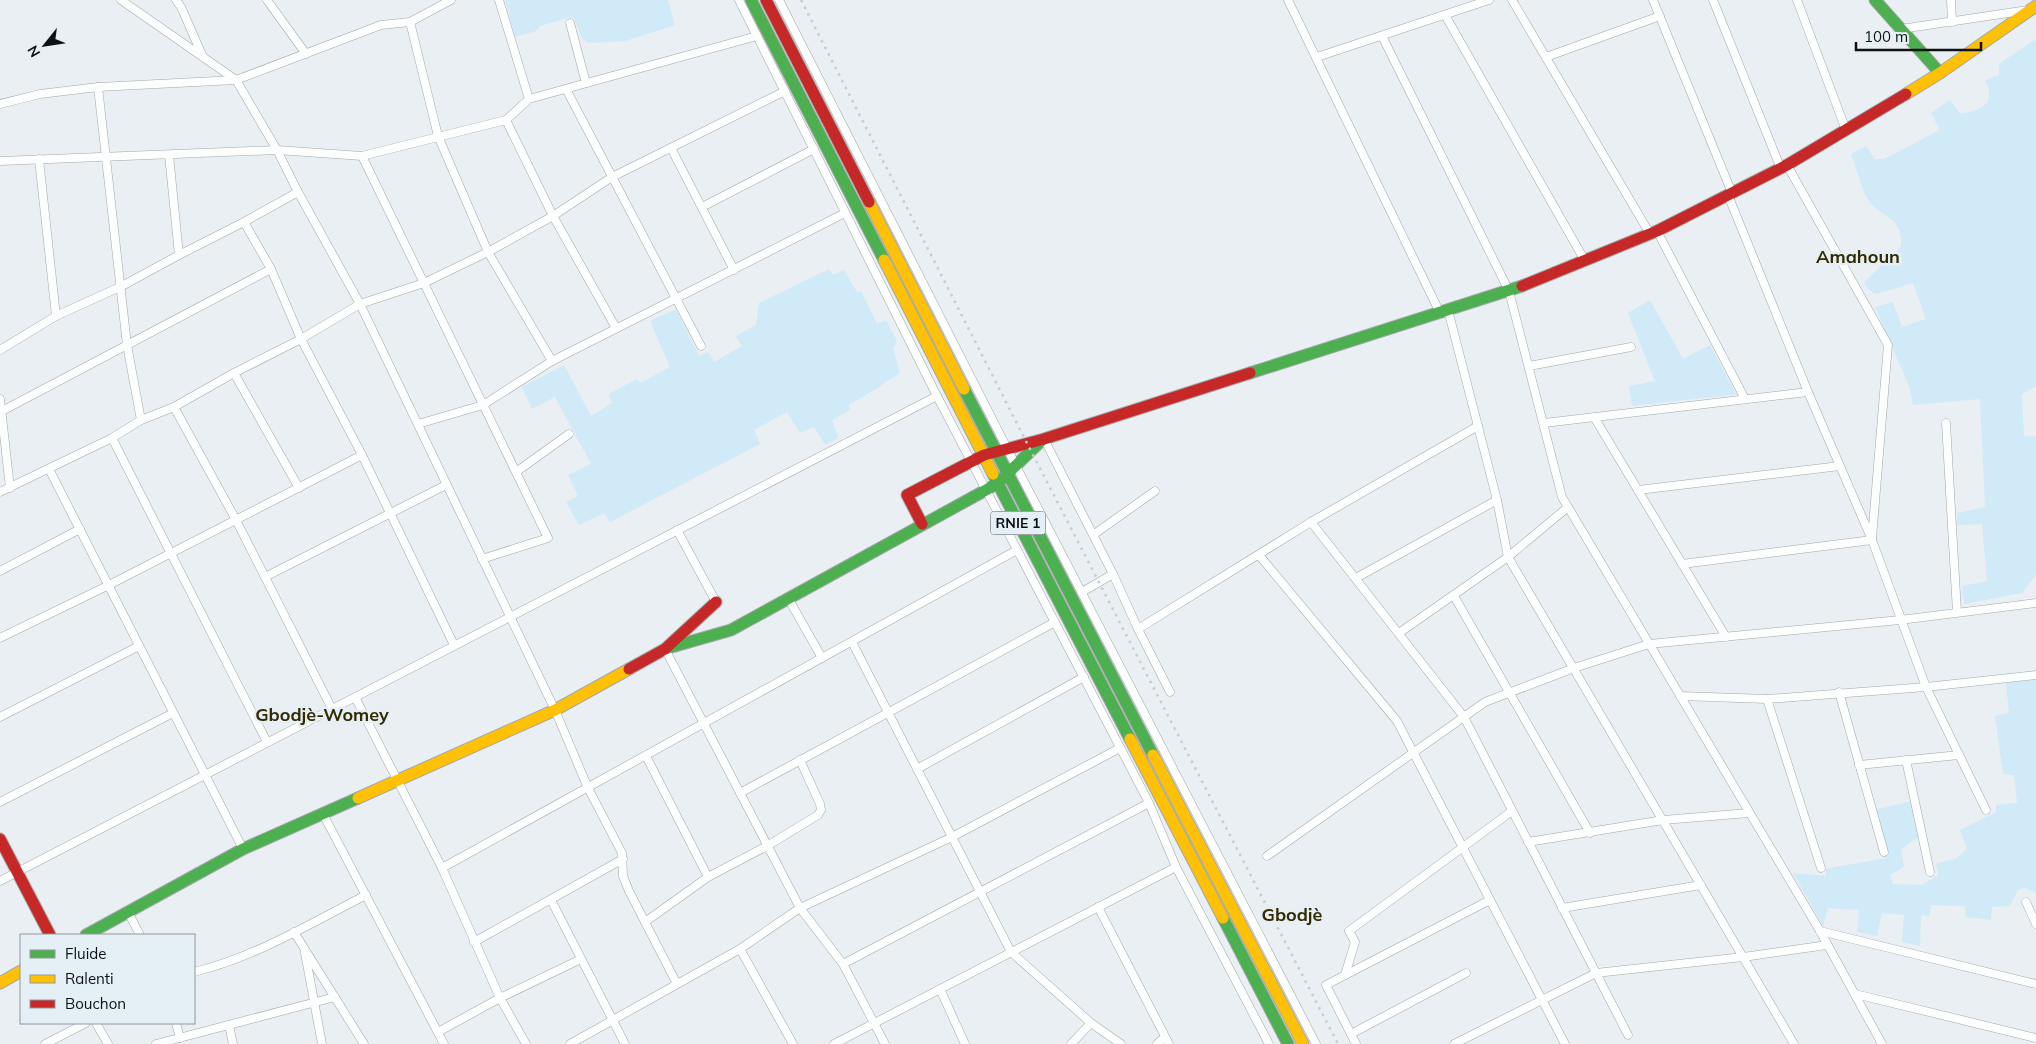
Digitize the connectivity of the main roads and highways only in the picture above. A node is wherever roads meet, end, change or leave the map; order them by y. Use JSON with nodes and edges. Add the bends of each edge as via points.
{"nodes":[{"id":1,"x":751,"y":0,"type":"edge"},
{"id":2,"x":766,"y":0,"type":"edge"},
{"id":3,"x":1875,"y":0,"type":"edge"},
{"id":4,"x":2034,"y":8,"type":"edge"},
{"id":5,"x":1940,"y":73,"type":"junction"},
{"id":6,"x":1044,"y":439,"type":"junction"},
{"id":7,"x":1002,"y":450,"type":"junction"},
{"id":8,"x":984,"y":455,"type":"junction"},
{"id":9,"x":1011,"y":470,"type":"junction"},
{"id":10,"x":998,"y":483,"type":"junction"},
{"id":11,"x":922,"y":524,"type":"junction"},
{"id":12,"x":716,"y":602,"type":"road end"},
{"id":13,"x":665,"y":649,"type":"junction"},
{"id":14,"x":0,"y":839,"type":"edge"},
{"id":15,"x":49,"y":934,"type":"edge"},
{"id":16,"x":88,"y":934,"type":"edge"},
{"id":17,"x":20,"y":972,"type":"edge"},
{"id":18,"x":0,"y":983,"type":"edge"},
{"id":19,"x":1288,"y":1044,"type":"edge"},
{"id":20,"x":1303,"y":1044,"type":"edge"}],
"edges":[{"from":1,"to":8,"type":"main road","number":"RNIE 1"},
{"from":2,"to":7,"type":"main road","number":"RNIE 1"},
{"from":3,"to":5,"type":"main road"},
{"from":4,"to":5,"type":"main road"},
{"from":5,"to":6,"type":"main road","via":[[1784,167],[1654,232],[1585,262],[1509,291]]},
{"from":6,"to":7,"type":"main road"},
{"from":6,"to":9,"type":"main road"},
{"from":7,"to":8,"type":"main road"},
{"from":7,"to":9,"type":"main road","number":"RNIE 1"},
{"from":8,"to":10,"type":"main road","number":"RNIE 1"},
{"from":8,"to":11,"type":"main road","via":[[907,495]]},
{"from":9,"to":10,"type":"main road"},
{"from":9,"to":20,"type":"main road","number":"RNIE 1"},
{"from":10,"to":11,"type":"main road"},
{"from":10,"to":19,"type":"main road","number":"RNIE 1"},
{"from":11,"to":13,"type":"main road","via":[[731,630]]},
{"from":12,"to":13,"type":"main road"},
{"from":13,"to":16,"type":"main road","via":[[555,710],[243,849]]},
{"from":14,"to":15,"type":"main road"},
{"from":17,"to":18,"type":"main road"}]}
